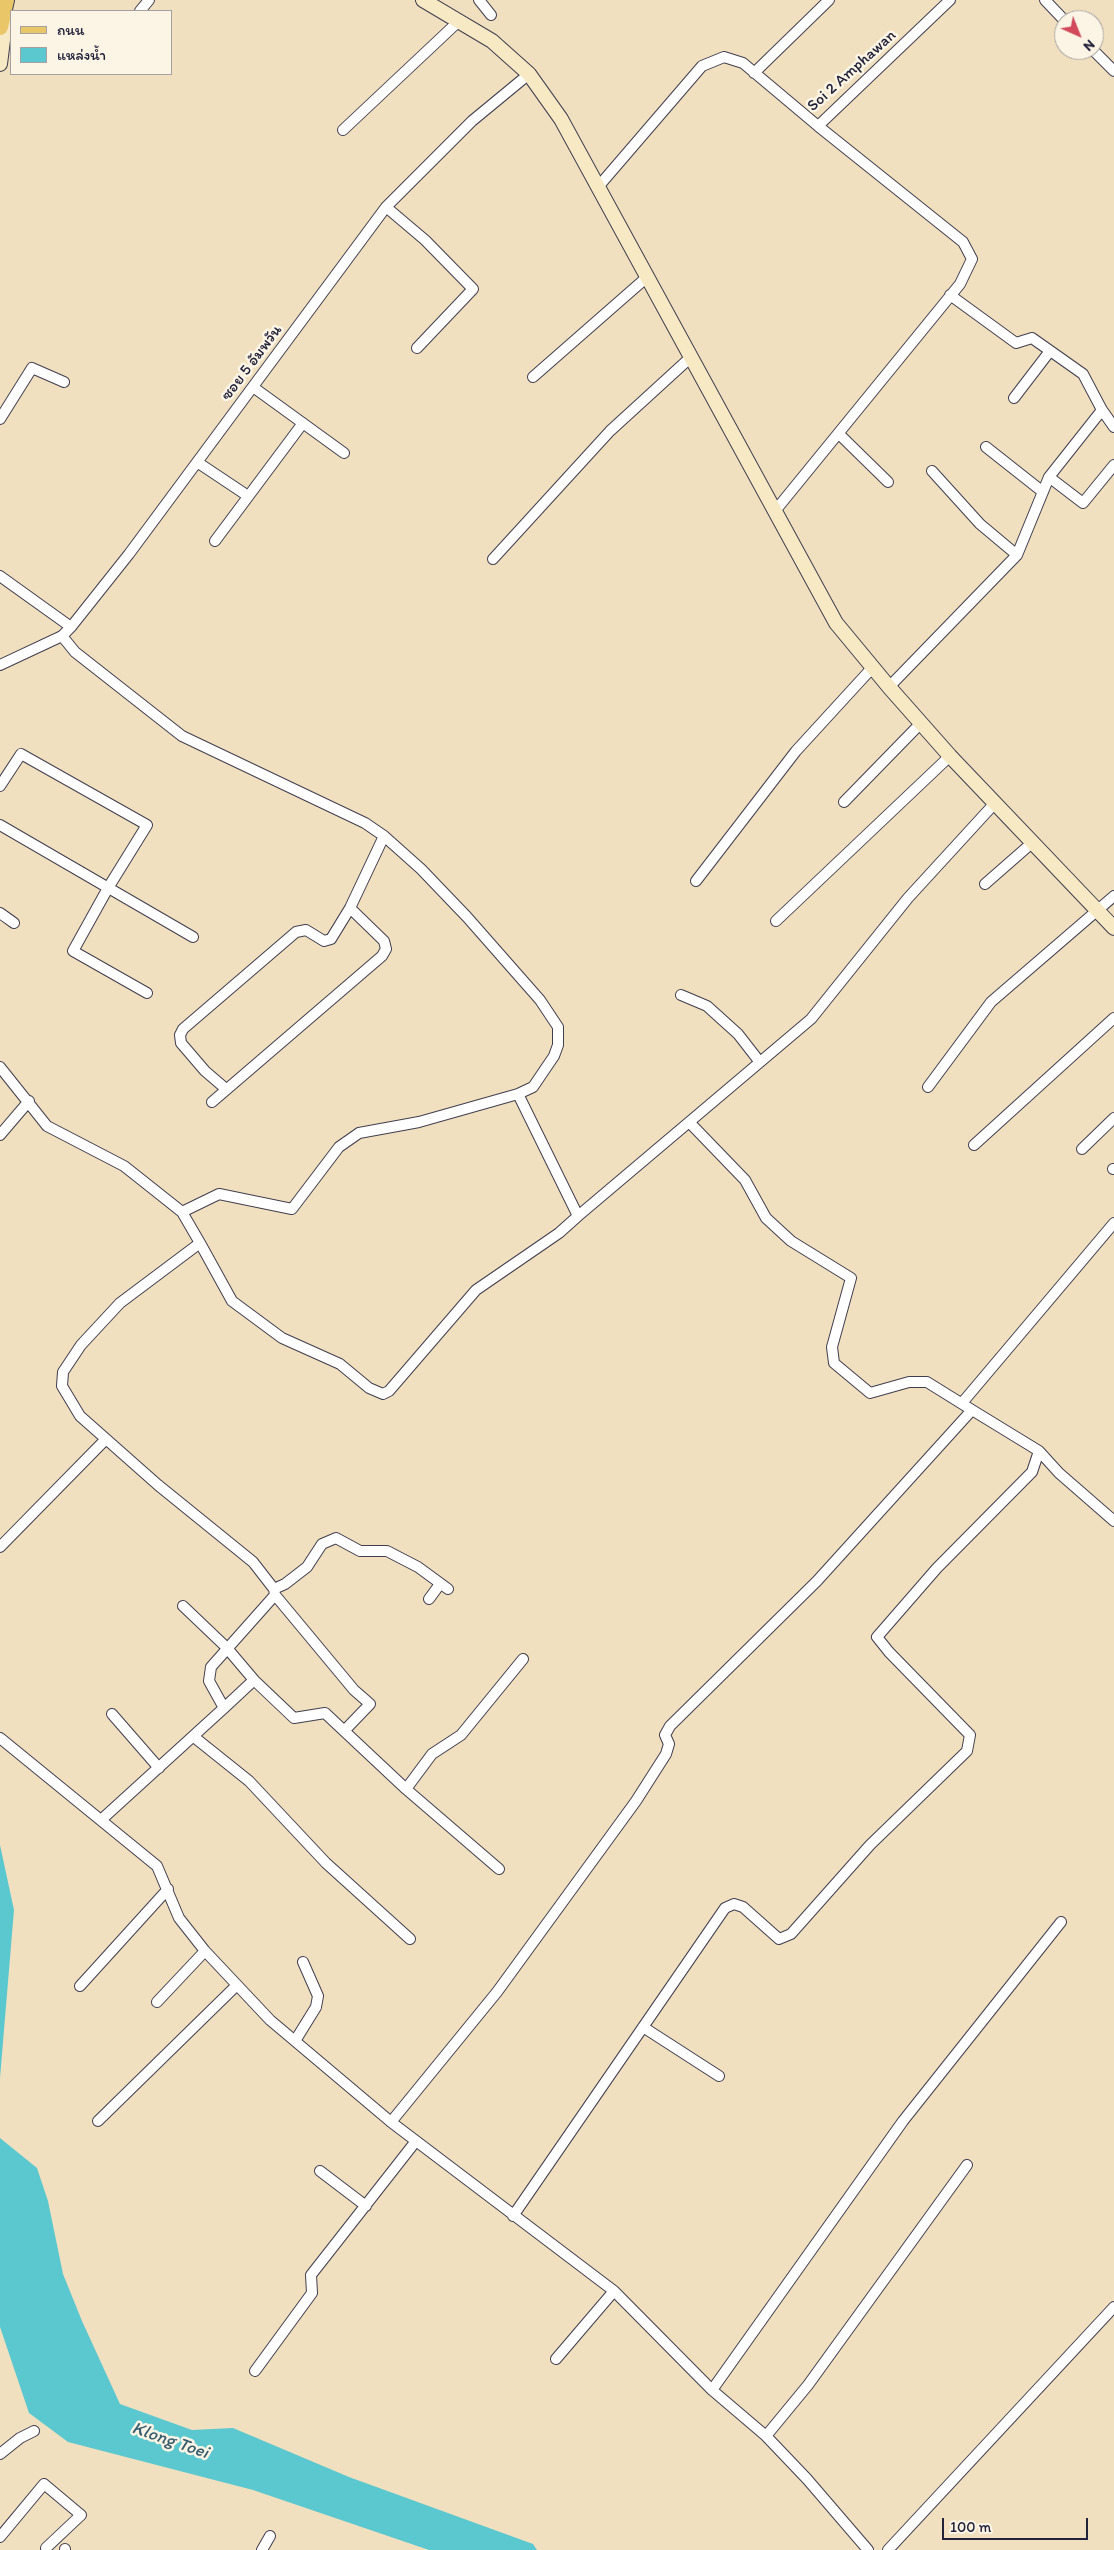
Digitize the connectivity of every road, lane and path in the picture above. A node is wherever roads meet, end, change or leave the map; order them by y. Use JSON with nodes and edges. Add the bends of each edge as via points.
{"nodes":[{"id":1,"x":7,"y":0,"type":"edge"},
{"id":2,"x":149,"y":0,"type":"edge"},
{"id":3,"x":423,"y":0,"type":"edge"},
{"id":4,"x":479,"y":0,"type":"edge"},
{"id":5,"x":829,"y":0,"type":"edge"},
{"id":6,"x":950,"y":0,"type":"edge"},
{"id":7,"x":1045,"y":0,"type":"edge"},
{"id":8,"x":141,"y":10,"type":"edge"},
{"id":9,"x":1054,"y":10,"type":"edge"},
{"id":10,"x":491,"y":14,"type":"dead end"},
{"id":11,"x":460,"y":20,"type":"junction"},
{"id":12,"x":0,"y":26,"type":"edge"},
{"id":13,"x":1103,"y":60,"type":"edge"},
{"id":14,"x":0,"y":64,"type":"edge"},
{"id":15,"x":1114,"y":71,"type":"edge"},
{"id":16,"x":754,"y":73,"type":"junction"},
{"id":17,"x":529,"y":74,"type":"junction"},
{"id":18,"x":818,"y":126,"type":"junction"},
{"id":19,"x":343,"y":130,"type":"dead end"},
{"id":20,"x":598,"y":187,"type":"junction"},
{"id":21,"x":386,"y":207,"type":"junction"},
{"id":22,"x":646,"y":278,"type":"junction"},
{"id":23,"x":950,"y":295,"type":"junction"},
{"id":24,"x":417,"y":348,"type":"dead end"},
{"id":25,"x":1050,"y":351,"type":"junction"},
{"id":26,"x":691,"y":357,"type":"junction"},
{"id":27,"x":534,"y":377,"type":"dead end"},
{"id":28,"x":64,"y":382,"type":"dead end"},
{"id":29,"x":253,"y":387,"type":"junction"},
{"id":30,"x":1014,"y":398,"type":"dead end"},
{"id":31,"x":1102,"y":410,"type":"junction"},
{"id":32,"x":0,"y":419,"type":"edge"},
{"id":33,"x":303,"y":423,"type":"junction"},
{"id":34,"x":1114,"y":427,"type":"edge"},
{"id":35,"x":839,"y":434,"type":"junction"},
{"id":36,"x":986,"y":447,"type":"dead end"},
{"id":37,"x":344,"y":453,"type":"dead end"},
{"id":38,"x":197,"y":462,"type":"junction"},
{"id":39,"x":1114,"y":465,"type":"edge"},
{"id":40,"x":932,"y":471,"type":"dead end"},
{"id":41,"x":1049,"y":477,"type":"junction"},
{"id":42,"x":888,"y":482,"type":"dead end"},
{"id":43,"x":1043,"y":492,"type":"junction"},
{"id":44,"x":248,"y":496,"type":"junction"},
{"id":45,"x":775,"y":511,"type":"junction"},
{"id":46,"x":214,"y":541,"type":"dead end"},
{"id":47,"x":1017,"y":555,"type":"junction"},
{"id":48,"x":493,"y":559,"type":"dead end"},
{"id":49,"x":0,"y":576,"type":"edge"},
{"id":50,"x":71,"y":627,"type":"junction"},
{"id":51,"x":62,"y":636,"type":"junction"},
{"id":52,"x":0,"y":665,"type":"edge"},
{"id":53,"x":872,"y":668,"type":"junction"},
{"id":54,"x":889,"y":687,"type":"junction"},
{"id":55,"x":921,"y":723,"type":"junction"},
{"id":56,"x":950,"y":756,"type":"junction"},
{"id":57,"x":0,"y":786,"type":"edge"},
{"id":58,"x":844,"y":802,"type":"dead end"},
{"id":59,"x":995,"y":803,"type":"junction"},
{"id":60,"x":0,"y":825,"type":"edge"},
{"id":61,"x":384,"y":836,"type":"junction"},
{"id":62,"x":1033,"y":842,"type":"junction"},
{"id":63,"x":696,"y":882,"type":"dead end"},
{"id":64,"x":985,"y":884,"type":"dead end"},
{"id":65,"x":108,"y":888,"type":"junction"},
{"id":66,"x":1114,"y":896,"type":"edge"},
{"id":67,"x":350,"y":908,"type":"junction"},
{"id":68,"x":1099,"y":911,"type":"junction"},
{"id":69,"x":0,"y":913,"type":"edge"},
{"id":70,"x":776,"y":921,"type":"dead end"},
{"id":71,"x":14,"y":924,"type":"dead end"},
{"id":72,"x":1114,"y":928,"type":"edge"},
{"id":73,"x":193,"y":937,"type":"dead end"},
{"id":74,"x":147,"y":992,"type":"dead end"},
{"id":75,"x":681,"y":995,"type":"dead end"},
{"id":76,"x":1114,"y":1018,"type":"edge"},
{"id":77,"x":759,"y":1061,"type":"junction"},
{"id":78,"x":0,"y":1067,"type":"edge"},
{"id":79,"x":928,"y":1087,"type":"dead end"},
{"id":80,"x":226,"y":1089,"type":"junction"},
{"id":81,"x":518,"y":1094,"type":"junction"},
{"id":82,"x":28,"y":1101,"type":"junction"},
{"id":83,"x":212,"y":1102,"type":"dead end"},
{"id":84,"x":1114,"y":1118,"type":"edge"},
{"id":85,"x":690,"y":1123,"type":"junction"},
{"id":86,"x":0,"y":1136,"type":"edge"},
{"id":87,"x":974,"y":1144,"type":"dead end"},
{"id":88,"x":1082,"y":1149,"type":"dead end"},
{"id":89,"x":182,"y":1212,"type":"junction"},
{"id":90,"x":578,"y":1216,"type":"junction"},
{"id":91,"x":1114,"y":1223,"type":"edge"},
{"id":92,"x":200,"y":1242,"type":"junction"},
{"id":93,"x":962,"y":1403,"type":"junction"},
{"id":94,"x":972,"y":1410,"type":"junction"},
{"id":95,"x":106,"y":1439,"type":"junction"},
{"id":96,"x":1039,"y":1452,"type":"junction"},
{"id":97,"x":1114,"y":1521,"type":"edge"},
{"id":98,"x":0,"y":1547,"type":"edge"},
{"id":99,"x":274,"y":1592,"type":"junction"},
{"id":100,"x":429,"y":1599,"type":"dead end"},
{"id":101,"x":183,"y":1606,"type":"dead end"},
{"id":102,"x":226,"y":1647,"type":"junction"},
{"id":103,"x":523,"y":1659,"type":"dead end"},
{"id":104,"x":254,"y":1680,"type":"junction"},
{"id":105,"x":224,"y":1708,"type":"junction"},
{"id":106,"x":112,"y":1714,"type":"dead end"},
{"id":107,"x":344,"y":1730,"type":"junction"},
{"id":108,"x":194,"y":1737,"type":"junction"},
{"id":109,"x":0,"y":1738,"type":"edge"},
{"id":110,"x":159,"y":1768,"type":"junction"},
{"id":111,"x":406,"y":1789,"type":"junction"},
{"id":112,"x":101,"y":1820,"type":"junction"},
{"id":113,"x":499,"y":1869,"type":"dead end"},
{"id":114,"x":168,"y":1889,"type":"junction"},
{"id":115,"x":1061,"y":1922,"type":"dead end"},
{"id":116,"x":410,"y":1939,"type":"dead end"},
{"id":117,"x":206,"y":1951,"type":"junction"},
{"id":118,"x":303,"y":1962,"type":"dead end"},
{"id":119,"x":236,"y":1985,"type":"junction"},
{"id":120,"x":80,"y":1986,"type":"dead end"},
{"id":121,"x":157,"y":2002,"type":"dead end"},
{"id":122,"x":643,"y":2027,"type":"junction"},
{"id":123,"x":295,"y":2041,"type":"junction"},
{"id":124,"x":719,"y":2076,"type":"dead end"},
{"id":125,"x":98,"y":2121,"type":"dead end"},
{"id":126,"x":391,"y":2122,"type":"junction"},
{"id":127,"x":416,"y":2141,"type":"junction"},
{"id":128,"x":967,"y":2165,"type":"dead end"},
{"id":129,"x":320,"y":2171,"type":"dead end"},
{"id":130,"x":366,"y":2206,"type":"junction"},
{"id":131,"x":513,"y":2216,"type":"junction"},
{"id":132,"x":614,"y":2291,"type":"junction"},
{"id":133,"x":1114,"y":2307,"type":"edge"},
{"id":134,"x":556,"y":2360,"type":"dead end"},
{"id":135,"x":255,"y":2371,"type":"dead end"},
{"id":136,"x":712,"y":2390,"type":"junction"},
{"id":137,"x":34,"y":2431,"type":"dead end"},
{"id":138,"x":766,"y":2436,"type":"junction"},
{"id":139,"x":0,"y":2454,"type":"edge"},
{"id":140,"x":270,"y":2536,"type":"dead end"},
{"id":141,"x":0,"y":2537,"type":"edge"},
{"id":142,"x":46,"y":2548,"type":"dead end"},
{"id":143,"x":262,"y":2550,"type":"edge"},
{"id":144,"x":868,"y":2550,"type":"edge"},
{"id":145,"x":888,"y":2550,"type":"edge"}],
"edges":[{"from":1,"to":12,"type":"main road"},
{"from":1,"to":14,"type":"street"},
{"from":2,"to":8,"type":"street"},
{"from":3,"to":11,"type":"street"},
{"from":4,"to":10,"type":"street"},
{"from":5,"to":16,"type":"street"},
{"from":6,"to":18,"type":"street","name":"Soi 2 Amphawan"},
{"from":7,"to":9,"type":"street"},
{"from":11,"to":17,"type":"street","via":[[492,41]]},
{"from":11,"to":19,"type":"street"},
{"from":13,"to":15,"type":"street"},
{"from":16,"to":18,"type":"street","name":"Soi 2 Amphawan"},
{"from":16,"to":20,"type":"street","name":"Soi 2 Amphawan","via":[[742,63],[724,57],[702,66]]},
{"from":17,"to":20,"type":"street","via":[[561,119]]},
{"from":17,"to":21,"type":"street","name":"ซอย 5 อัมพวัน","via":[[472,121]]},
{"from":18,"to":23,"type":"street","via":[[963,242],[972,259],[960,284]]},
{"from":20,"to":22,"type":"street"},
{"from":21,"to":24,"type":"street","via":[[425,240],[473,289]]},
{"from":21,"to":29,"type":"street","name":"ซอย 5 อัมพวัน"},
{"from":22,"to":26,"type":"street"},
{"from":22,"to":27,"type":"street"},
{"from":23,"to":25,"type":"street","via":[[1016,343],[1032,338]]},
{"from":23,"to":35,"type":"street"},
{"from":25,"to":30,"type":"street"},
{"from":25,"to":31,"type":"street","via":[[1083,374]]},
{"from":26,"to":45,"type":"street"},
{"from":26,"to":48,"type":"street","via":[[610,431]]},
{"from":28,"to":32,"type":"street","via":[[32,368]]},
{"from":29,"to":33,"type":"street"},
{"from":29,"to":38,"type":"street","name":"ซอย 5 อัมพวัน"},
{"from":31,"to":34,"type":"street"},
{"from":31,"to":41,"type":"street"},
{"from":33,"to":37,"type":"street"},
{"from":33,"to":44,"type":"street"},
{"from":35,"to":42,"type":"street"},
{"from":35,"to":45,"type":"street"},
{"from":36,"to":43,"type":"street"},
{"from":38,"to":44,"type":"street"},
{"from":38,"to":50,"type":"street","name":"ซอย 5 อัมพวัน"},
{"from":39,"to":41,"type":"street","via":[[1083,503]]},
{"from":40,"to":47,"type":"street","via":[[980,524]]},
{"from":41,"to":43,"type":"street"},
{"from":43,"to":47,"type":"street"},
{"from":44,"to":46,"type":"street"},
{"from":45,"to":53,"type":"street","via":[[836,623]]},
{"from":47,"to":54,"type":"street"},
{"from":49,"to":50,"type":"street"},
{"from":50,"to":51,"type":"street","name":"ซอย 5 อัมพวัน"},
{"from":51,"to":52,"type":"street","name":"ซอย 5 อัมพวัน"},
{"from":51,"to":61,"type":"street","via":[[75,652],[182,736],[365,823]]},
{"from":53,"to":54,"type":"street"},
{"from":53,"to":63,"type":"street","via":[[796,751]]},
{"from":54,"to":55,"type":"street"},
{"from":55,"to":56,"type":"street"},
{"from":55,"to":58,"type":"street"},
{"from":56,"to":59,"type":"street"},
{"from":56,"to":70,"type":"street"},
{"from":57,"to":65,"type":"street","via":[[21,754],[147,825]]},
{"from":59,"to":62,"type":"street"},
{"from":59,"to":77,"type":"street","via":[[908,898],[811,1019]]},
{"from":60,"to":65,"type":"street"},
{"from":61,"to":67,"type":"street"},
{"from":61,"to":81,"type":"street","via":[[467,917],[540,1000],[558,1027],[554,1056],[533,1087]]},
{"from":62,"to":64,"type":"street"},
{"from":62,"to":68,"type":"street"},
{"from":65,"to":73,"type":"street"},
{"from":65,"to":74,"type":"street","via":[[73,951]]},
{"from":66,"to":68,"type":"street"},
{"from":67,"to":80,"type":"street","via":[[384,941],[386,949],[382,956]]},
{"from":67,"to":80,"type":"street","via":[[331,939],[324,941],[306,930],[296,932],[184,1029],[180,1035],[181,1043]]},
{"from":68,"to":72,"type":"street"},
{"from":68,"to":79,"type":"street","via":[[991,1002]]},
{"from":69,"to":71,"type":"street"},
{"from":75,"to":77,"type":"street","via":[[707,1006],[738,1034]]},
{"from":76,"to":87,"type":"street"},
{"from":77,"to":85,"type":"street"},
{"from":78,"to":82,"type":"street"},
{"from":80,"to":83,"type":"street"},
{"from":81,"to":89,"type":"street","via":[[419,1122],[360,1133],[339,1147],[292,1209],[219,1194]]},
{"from":81,"to":90,"type":"street"},
{"from":82,"to":86,"type":"street"},
{"from":82,"to":89,"type":"street","via":[[47,1126],[124,1166]]},
{"from":84,"to":88,"type":"street"},
{"from":85,"to":90,"type":"street"},
{"from":85,"to":93,"type":"street","via":[[745,1180],[766,1218],[791,1241],[851,1278],[832,1347],[834,1363],[870,1394],[909,1382],[927,1382]]},
{"from":89,"to":92,"type":"street"},
{"from":90,"to":92,"type":"street","via":[[559,1233],[476,1290],[383,1394],[370,1388],[340,1364],[282,1338],[232,1301]]},
{"from":91,"to":93,"type":"street"},
{"from":92,"to":95,"type":"street","via":[[120,1303],[81,1345],[63,1372],[62,1386],[80,1416]]},
{"from":93,"to":94,"type":"street"},
{"from":94,"to":96,"type":"street"},
{"from":94,"to":126,"type":"street","via":[[817,1581],[670,1726],[666,1735],[666,1754],[636,1801],[496,1992]]},
{"from":95,"to":98,"type":"street"},
{"from":95,"to":99,"type":"street","via":[[253,1562]]},
{"from":96,"to":97,"type":"street"},
{"from":96,"to":122,"type":"street","via":[[1032,1472],[937,1568],[877,1637],[970,1734],[967,1751],[870,1845],[791,1934],[779,1939],[743,1907],[734,1904],[725,1908]]},
{"from":99,"to":100,"type":"street","via":[[307,1567],[322,1544],[336,1538],[360,1551],[387,1551],[418,1567],[444,1587]]},
{"from":99,"to":102,"type":"street"},
{"from":99,"to":107,"type":"street","via":[[354,1690],[370,1704]]},
{"from":101,"to":102,"type":"street"},
{"from":102,"to":104,"type":"street"},
{"from":102,"to":105,"type":"street","via":[[211,1667],[209,1681]]},
{"from":103,"to":111,"type":"street","via":[[461,1735],[432,1754]]},
{"from":104,"to":105,"type":"street"},
{"from":104,"to":107,"type":"street","via":[[294,1718],[325,1713]]},
{"from":105,"to":108,"type":"street"},
{"from":106,"to":110,"type":"street"},
{"from":107,"to":111,"type":"street"},
{"from":108,"to":110,"type":"street"},
{"from":108,"to":116,"type":"street","via":[[249,1781],[326,1863]]},
{"from":109,"to":112,"type":"street"},
{"from":110,"to":112,"type":"street"},
{"from":111,"to":113,"type":"street"},
{"from":112,"to":114,"type":"street","via":[[157,1866]]},
{"from":114,"to":117,"type":"street","via":[[179,1918]]},
{"from":114,"to":120,"type":"street"},
{"from":115,"to":136,"type":"street","via":[[903,2121]]},
{"from":117,"to":119,"type":"street"},
{"from":117,"to":121,"type":"street"},
{"from":118,"to":123,"type":"street","via":[[318,1996],[316,2007]]},
{"from":119,"to":123,"type":"street"},
{"from":119,"to":125,"type":"street"},
{"from":122,"to":124,"type":"street"},
{"from":122,"to":131,"type":"street"},
{"from":123,"to":126,"type":"street"},
{"from":126,"to":127,"type":"street"},
{"from":127,"to":130,"type":"street"},
{"from":127,"to":131,"type":"street"},
{"from":128,"to":138,"type":"street","via":[[808,2385]]},
{"from":129,"to":130,"type":"street"},
{"from":130,"to":135,"type":"street","via":[[311,2275],[312,2293]]},
{"from":131,"to":132,"type":"street"},
{"from":132,"to":134,"type":"street"},
{"from":132,"to":136,"type":"street"},
{"from":133,"to":145,"type":"street"},
{"from":136,"to":138,"type":"street"},
{"from":137,"to":139,"type":"street"},
{"from":138,"to":144,"type":"street","via":[[807,2478]]},
{"from":140,"to":143,"type":"street"},
{"from":141,"to":142,"type":"street","via":[[44,2484],[81,2514]]}]}
